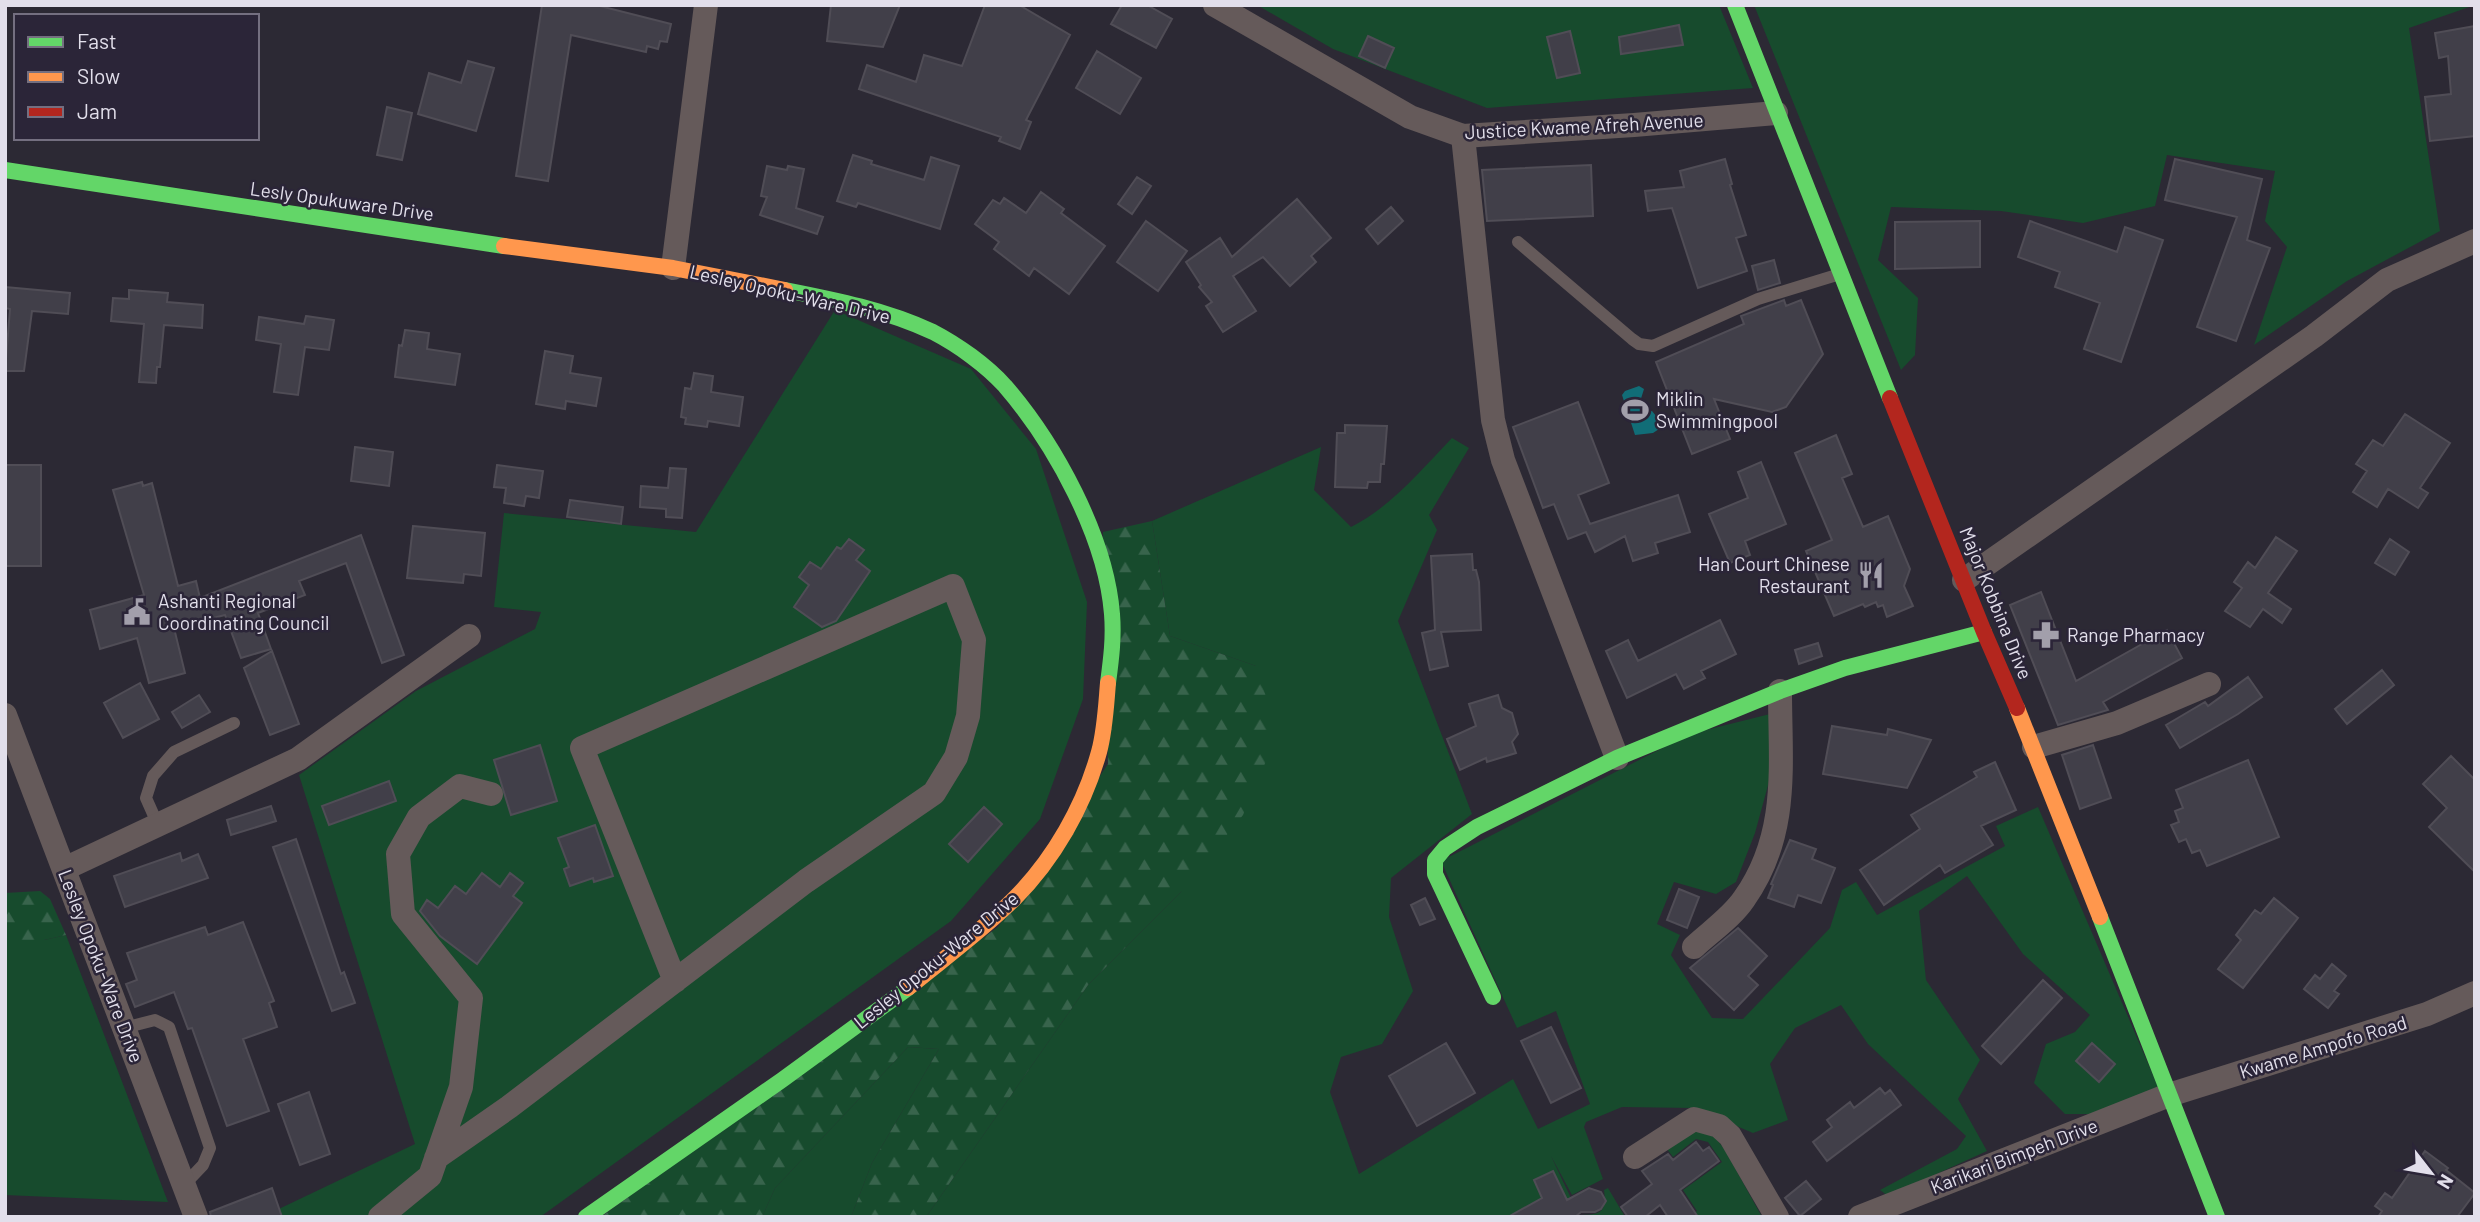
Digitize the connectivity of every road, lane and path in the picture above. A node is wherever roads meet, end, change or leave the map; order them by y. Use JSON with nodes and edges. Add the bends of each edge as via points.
{"nodes":[{"id":1,"x":706,"y":5,"type":"edge"},
{"id":2,"x":1215,"y":5,"type":"edge"},
{"id":3,"x":1735,"y":5,"type":"edge"},
{"id":4,"x":1776,"y":114,"type":"junction"},
{"id":5,"x":1463,"y":136,"type":"junction"},
{"id":6,"x":5,"y":170,"type":"edge"},
{"id":7,"x":2475,"y":241,"type":"edge"},
{"id":8,"x":1518,"y":243,"type":"dead end"},
{"id":9,"x":673,"y":268,"type":"junction"},
{"id":10,"x":1840,"y":274,"type":"junction"},
{"id":11,"x":1964,"y":580,"type":"junction"},
{"id":12,"x":1984,"y":632,"type":"junction"},
{"id":13,"x":468,"y":636,"type":"dead end"},
{"id":14,"x":2209,"y":684,"type":"dead end"},
{"id":15,"x":1780,"y":691,"type":"junction"},
{"id":16,"x":5,"y":715,"type":"edge"},
{"id":17,"x":234,"y":723,"type":"dead end"},
{"id":18,"x":2034,"y":747,"type":"junction"},
{"id":19,"x":1618,"y":758,"type":"junction"},
{"id":20,"x":491,"y":794,"type":"dead end"},
{"id":21,"x":158,"y":825,"type":"junction"},
{"id":22,"x":64,"y":869,"type":"junction"},
{"id":23,"x":1694,"y":947,"type":"dead end"},
{"id":24,"x":675,"y":981,"type":"junction"},
{"id":25,"x":2475,"y":993,"type":"edge"},
{"id":26,"x":1493,"y":997,"type":"dead end"},
{"id":27,"x":124,"y":1028,"type":"junction"},
{"id":28,"x":2169,"y":1095,"type":"junction"},
{"id":29,"x":1635,"y":1157,"type":"dead end"},
{"id":30,"x":436,"y":1158,"type":"junction"},
{"id":31,"x":184,"y":1185,"type":"junction"},
{"id":32,"x":196,"y":1217,"type":"edge"},
{"id":33,"x":380,"y":1217,"type":"edge"},
{"id":34,"x":586,"y":1217,"type":"edge"},
{"id":35,"x":1777,"y":1217,"type":"edge"},
{"id":36,"x":1860,"y":1217,"type":"edge"},
{"id":37,"x":2217,"y":1217,"type":"edge"}],
"edges":[{"from":1,"to":9,"type":"street"},
{"from":2,"to":5,"type":"street","name":"Justice Kwame Afreh Avenue","via":[[1409,117]]},
{"from":3,"to":4,"type":"street","name":"Major Kobbina Drive"},
{"from":4,"to":5,"type":"street","name":"Justice Kwame Afreh Avenue"},
{"from":4,"to":10,"type":"street","name":"Major Kobbina Drive"},
{"from":5,"to":19,"type":"street","via":[[1493,420],[1503,460]]},
{"from":6,"to":9,"type":"street","name":"Lesly Opukuware Drive"},
{"from":7,"to":11,"type":"street","via":[[2387,280],[2303,344]]},
{"from":8,"to":10,"type":"lane","via":[[1632,340],[1653,346],[1758,299]]},
{"from":9,"to":34,"type":"street","name":"Lesley Opoku-Ware Drive","via":[[886,313],[967,353],[1004,385],[1030,418],[1079,502],[1100,556],[1112,612],[1114,649],[1100,749],[1086,792],[1043,865],[1014,899],[908,988]]},
{"from":10,"to":11,"type":"street","name":"Major Kobbina Drive"},
{"from":11,"to":12,"type":"street","name":"Major Kobbina Drive"},
{"from":12,"to":15,"type":"street","via":[[1845,668]]},
{"from":12,"to":18,"type":"street","name":"Major Kobbina Drive"},
{"from":13,"to":21,"type":"street","via":[[298,759]]},
{"from":14,"to":18,"type":"street","via":[[2117,723]]},
{"from":15,"to":19,"type":"street"},
{"from":15,"to":23,"type":"street","via":[[1780,802],[1770,849],[1743,901]]},
{"from":16,"to":22,"type":"street","name":"Lesley Opoku-Ware Drive"},
{"from":17,"to":21,"type":"lane","via":[[174,752],[153,776],[146,797]]},
{"from":18,"to":28,"type":"street","name":"Major Kobbina Drive"},
{"from":19,"to":26,"type":"street","via":[[1477,827],[1435,860],[1435,874]]},
{"from":20,"to":30,"type":"street","via":[[460,786],[419,817],[398,854],[403,914],[471,998],[461,1087]]},
{"from":21,"to":22,"type":"street"},
{"from":22,"to":27,"type":"street","name":"Lesley Opoku-Ware Drive"},
{"from":24,"to":24,"type":"street","via":[[582,748],[953,586],[974,640],[968,716],[956,757],[934,793],[806,881]]},
{"from":24,"to":30,"type":"street"},
{"from":25,"to":28,"type":"street","name":"Kwame Ampofo Road","via":[[2427,1014]]},
{"from":27,"to":31,"type":"street","name":"Lesley Opoku-Ware Drive"},
{"from":27,"to":31,"type":"lane","via":[[155,1020],[169,1027],[210,1147],[203,1165]]},
{"from":28,"to":36,"type":"street","name":"Karikari Bimpeh Drive"},
{"from":28,"to":37,"type":"street","name":"Major Kobbina Drive"},
{"from":29,"to":35,"type":"street","via":[[1694,1119],[1719,1126],[1730,1136]]},
{"from":30,"to":33,"type":"street","via":[[430,1176]]},
{"from":31,"to":32,"type":"street","name":"Lesley Opoku-Ware Drive"}]}
